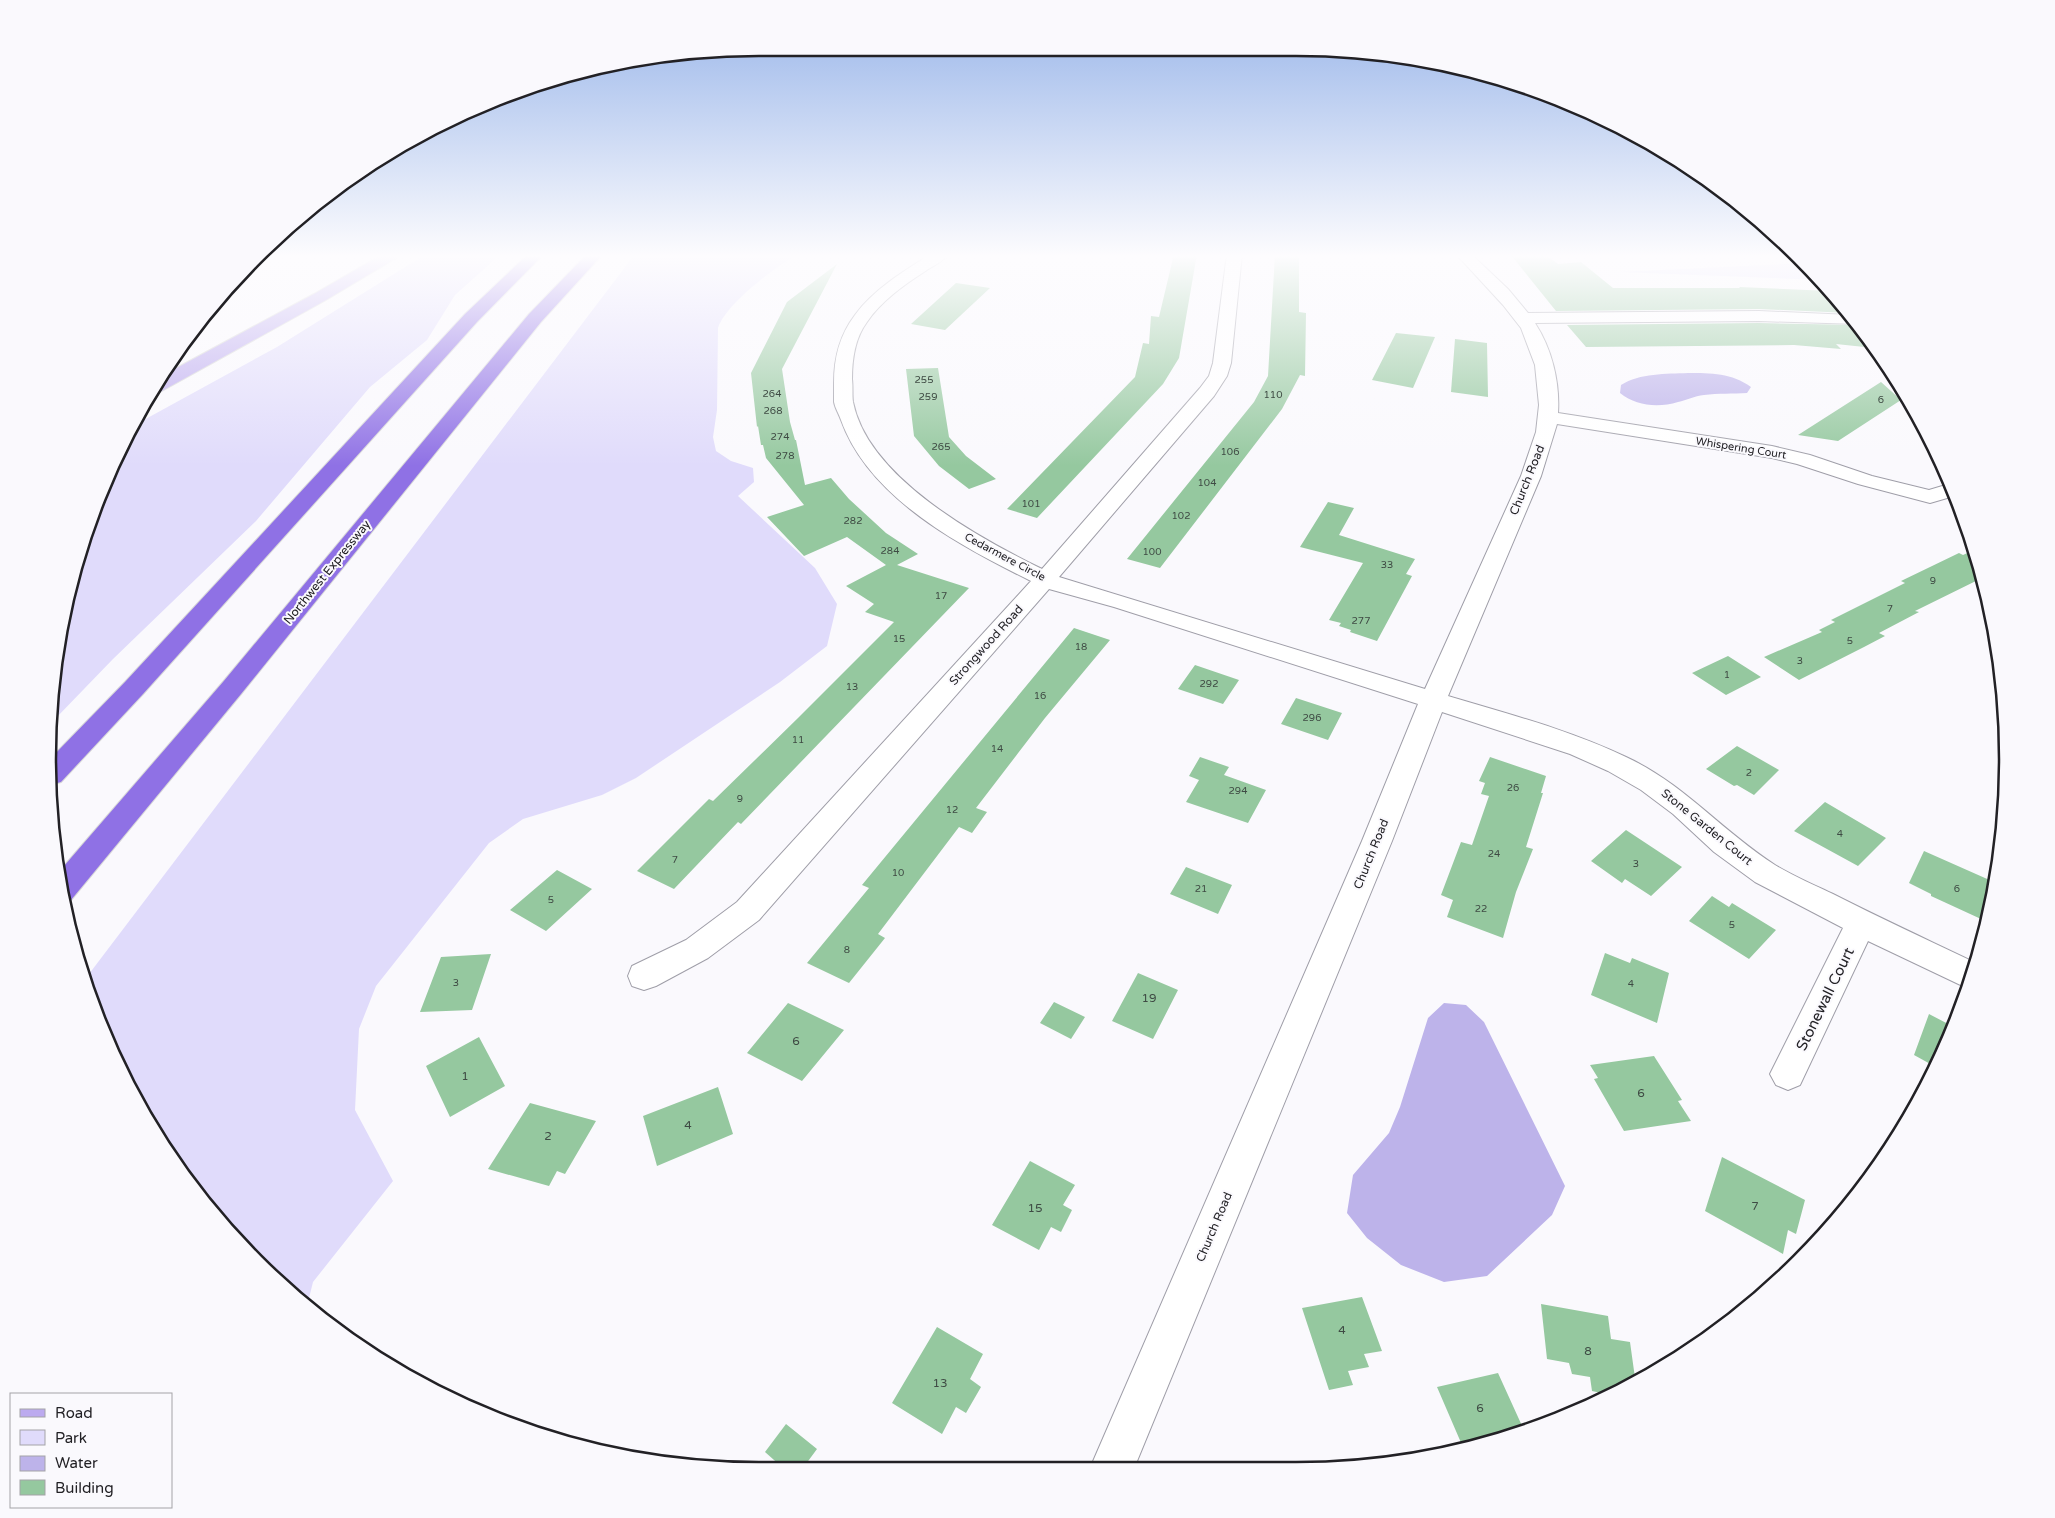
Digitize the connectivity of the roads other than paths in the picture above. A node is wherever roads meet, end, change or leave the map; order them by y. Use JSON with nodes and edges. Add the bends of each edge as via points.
{"nodes":[{"id":1,"x":269,"y":325,"type":"edge"},
{"id":2,"x":465,"y":325,"type":"edge"},
{"id":3,"x":529,"y":325,"type":"edge"},
{"id":4,"x":857,"y":325,"type":"edge"},
{"id":5,"x":1227,"y":325,"type":"edge"},
{"id":6,"x":1528,"y":325,"type":"edge"},
{"id":7,"x":168,"y":381,"type":"edge"},
{"id":8,"x":1548,"y":417,"type":"junction"},
{"id":9,"x":1946,"y":492,"type":"edge"},
{"id":10,"x":1045,"y":580,"type":"junction"},
{"id":11,"x":1433,"y":700,"type":"junction"},
{"id":12,"x":56,"y":769,"type":"edge"},
{"id":13,"x":68,"y":883,"type":"edge"},
{"id":14,"x":1861,"y":923,"type":"junction"},
{"id":15,"x":1965,"y":973,"type":"edge"},
{"id":16,"x":644,"y":976,"type":"dead end"},
{"id":17,"x":1788,"y":1074,"type":"dead end"},
{"id":18,"x":1115,"y":1462,"type":"edge"}],
"edges":[{"from":1,"to":7,"type":"main road"},
{"from":2,"to":12,"type":"highway"},
{"from":3,"to":13,"type":"highway","name":"Northwest Expressway"},
{"from":4,"to":10,"type":"street","name":"Cedarmere Circle","via":[[844,358],[842,401],[863,446],[881,470],[909,497],[944,524]]},
{"from":5,"to":10,"type":"street","name":"Strongwood Road","via":[[1222,363],[1207,392]]},
{"from":6,"to":8,"type":"street","name":"Church Road","via":[[1548,386]]},
{"from":8,"to":9,"type":"street","name":"Whispering Court","via":[[1803,458],[1864,480],[1930,498]]},
{"from":8,"to":11,"type":"street","name":"Church Road","via":[[1531,476]]},
{"from":10,"to":11,"type":"street","name":"Cedarmere Circle"},
{"from":10,"to":16,"type":"street","name":"Strongwood Road","via":[[748,910],[697,949]]},
{"from":11,"to":14,"type":"street","name":"Stone Garden Court","via":[[1580,747],[1618,764],[1651,783],[1724,844],[1766,874]]},
{"from":11,"to":18,"type":"street","name":"Church Road"},
{"from":14,"to":15,"type":"street","name":"Stone Garden Court"},
{"from":14,"to":17,"type":"street","name":"Stonewall Court"}]}
